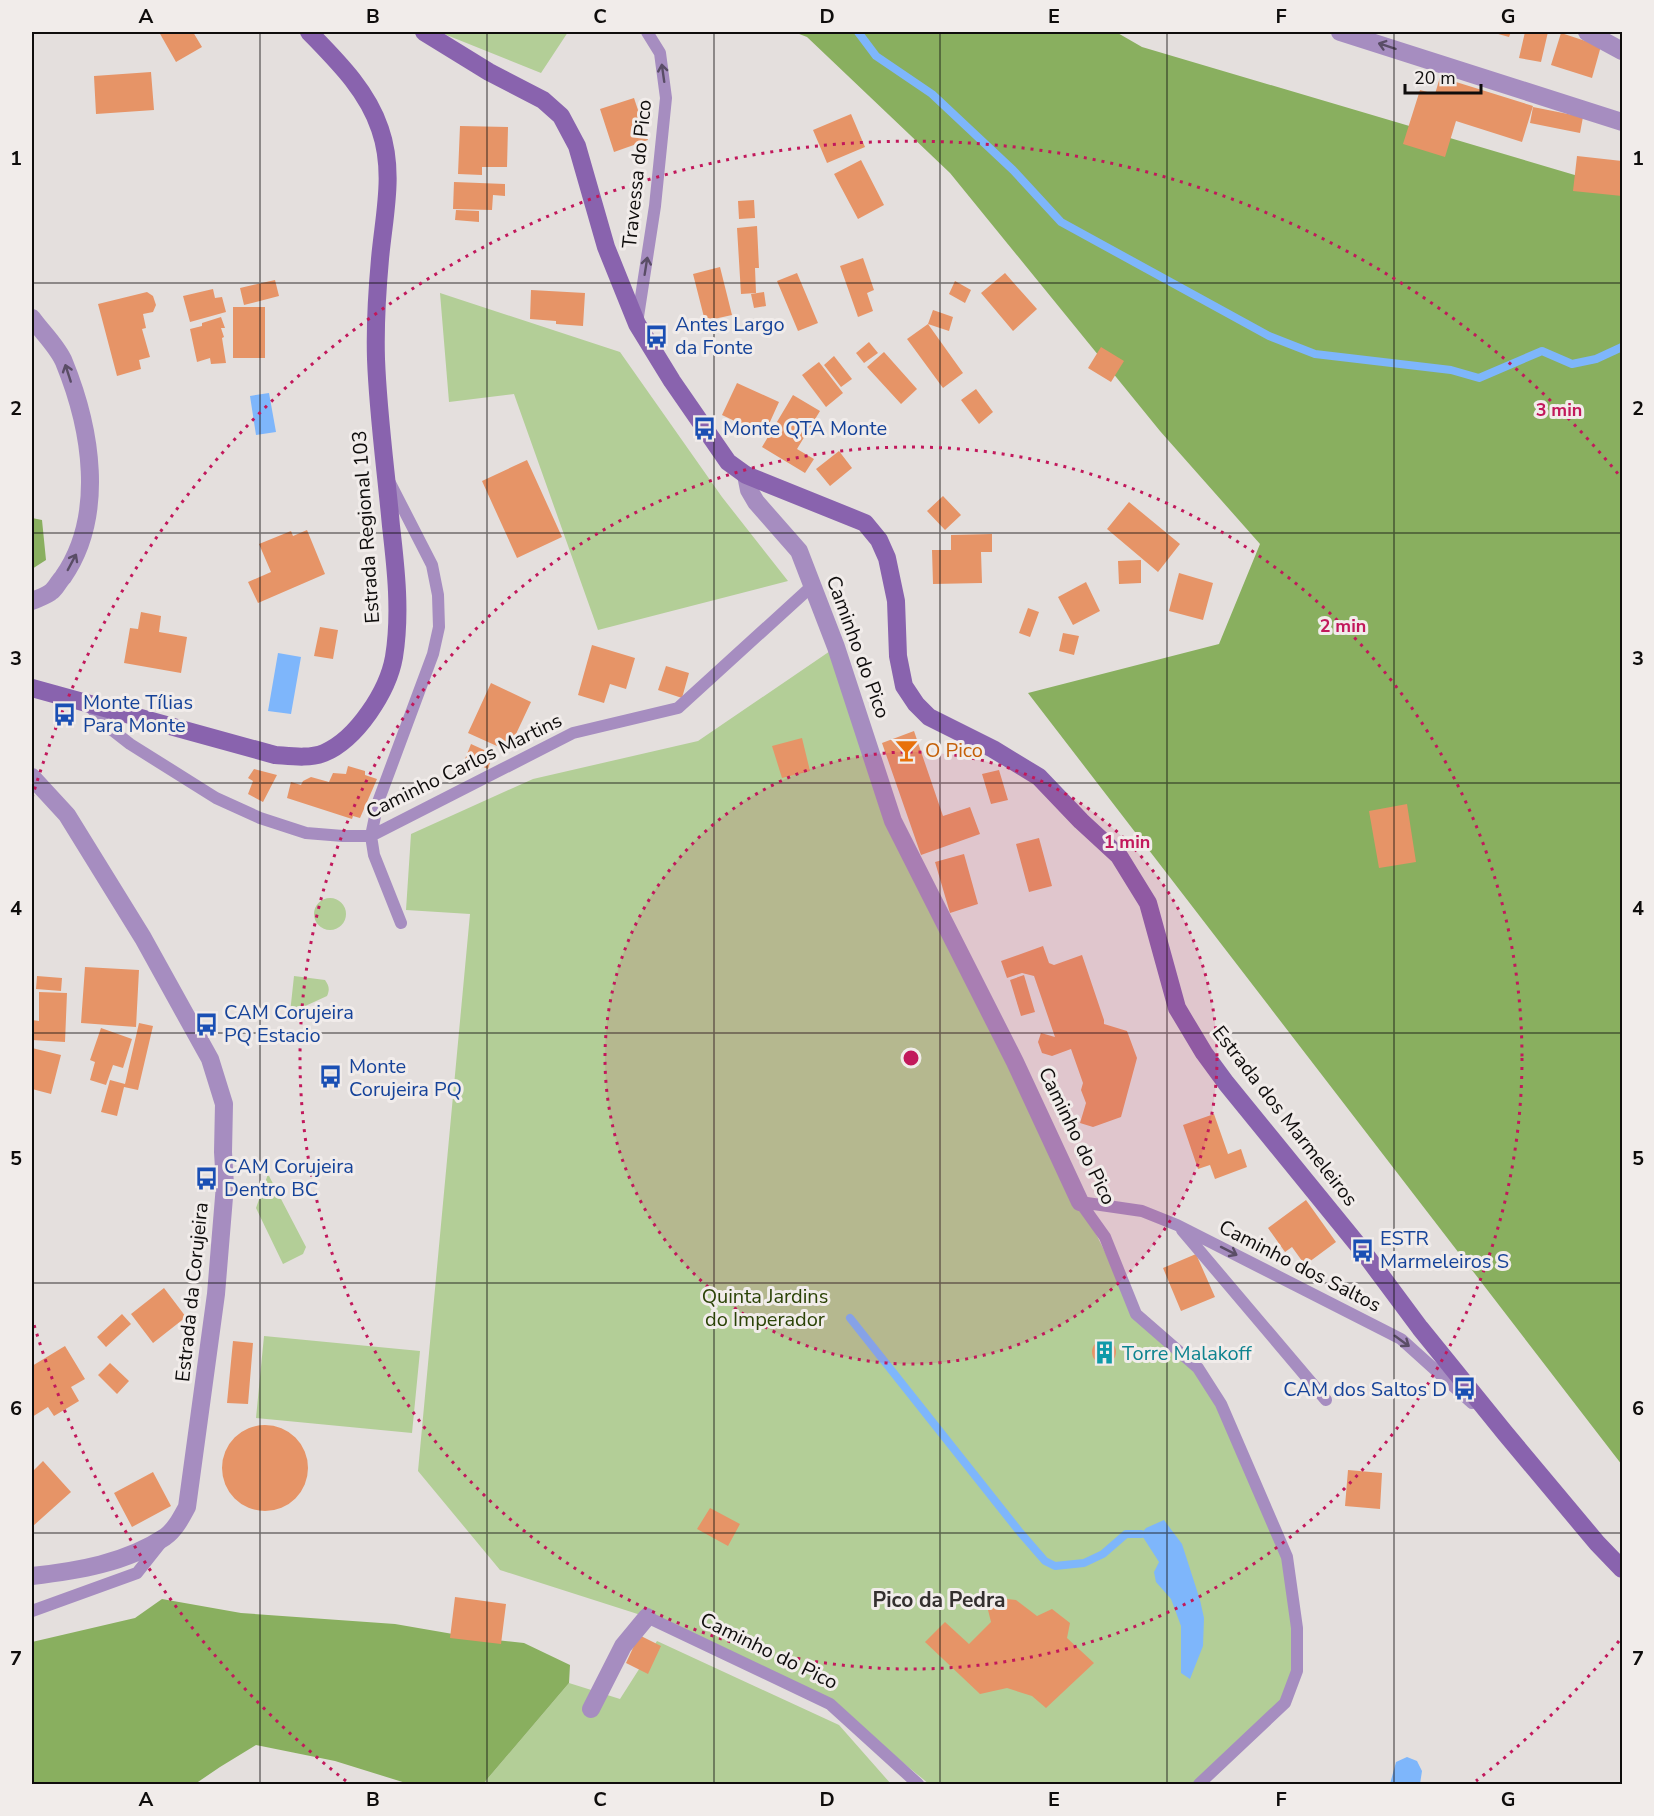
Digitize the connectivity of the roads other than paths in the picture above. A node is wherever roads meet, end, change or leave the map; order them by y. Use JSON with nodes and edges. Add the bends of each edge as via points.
{"nodes":[{"id":1,"x":309,"y":32,"type":"edge"},
{"id":2,"x":424,"y":32,"type":"edge"},
{"id":3,"x":647,"y":32,"type":"edge"},
{"id":4,"x":1340,"y":32,"type":"edge"},
{"id":5,"x":1587,"y":32,"type":"edge"},
{"id":6,"x":1623,"y":51,"type":"edge"},
{"id":7,"x":1623,"y":122,"type":"edge"},
{"id":8,"x":32,"y":318,"type":"edge"},
{"id":9,"x":637,"y":324,"type":"junction"},
{"id":10,"x":386,"y":474,"type":"junction"},
{"id":11,"x":746,"y":475,"type":"junction"},
{"id":12,"x":812,"y":586,"type":"junction"},
{"id":13,"x":32,"y":601,"type":"edge"},
{"id":14,"x":32,"y":688,"type":"edge"},
{"id":15,"x":86,"y":703,"type":"junction"},
{"id":16,"x":32,"y":777,"type":"edge"},
{"id":17,"x":371,"y":836,"type":"junction"},
{"id":18,"x":401,"y":923,"type":"dead end"},
{"id":19,"x":1080,"y":1202,"type":"junction"},
{"id":20,"x":1177,"y":1225,"type":"junction"},
{"id":21,"x":1326,"y":1400,"type":"dead end"},
{"id":22,"x":1482,"y":1404,"type":"junction"},
{"id":23,"x":166,"y":1536,"type":"junction"},
{"id":24,"x":1623,"y":1569,"type":"edge"},
{"id":25,"x":32,"y":1576,"type":"edge"},
{"id":26,"x":32,"y":1611,"type":"edge"},
{"id":27,"x":647,"y":1617,"type":"joint"},
{"id":28,"x":591,"y":1709,"type":"dead end"},
{"id":29,"x":918,"y":1785,"type":"edge"},
{"id":30,"x":1199,"y":1785,"type":"edge"}],
"edges":[{"from":1,"to":10,"type":"main road","name":"Estrada Regional 103","via":[[356,83],[372,109],[386,150],[387,206],[380,258],[376,361]]},
{"from":2,"to":9,"type":"main road","name":"Estrada dos Marmeleiros","via":[[543,100],[561,116],[578,146],[606,247]]},
{"from":9,"to":3,"type":"lane","name":"Travessa do Pico","one_way":true,"via":[[657,195],[666,98],[660,53]]},
{"from":7,"to":4,"type":"street","one_way":true},
{"from":5,"to":6,"type":"street"},
{"from":13,"to":8,"type":"street","one_way":true,"via":[[51,592],[82,541],[89,507],[90,467],[81,415],[63,360]]},
{"from":9,"to":11,"type":"main road","name":"Estrada dos Marmeleiros","via":[[728,462]]},
{"from":10,"to":15,"type":"main road","name":"Estrada Regional 103","via":[[396,570],[394,659],[380,696],[354,731],[337,746],[297,757],[274,755]]},
{"from":10,"to":17,"type":"lane","via":[[432,565],[439,627],[378,802]]},
{"from":11,"to":12,"type":"street","name":"Caminho do Pico","via":[[756,502],[799,551]]},
{"from":11,"to":22,"type":"main road","name":"Estrada dos Marmeleiros","via":[[865,523],[879,540],[896,601],[898,656],[904,686],[916,704],[928,717],[1039,777],[1119,856],[1148,903],[1177,1008],[1204,1053]]},
{"from":12,"to":17,"type":"lane","name":"Caminho Carlos Martins","via":[[678,708],[573,733]]},
{"from":12,"to":19,"type":"street","name":"Caminho do Pico","via":[[840,657],[893,821],[1015,1062]]},
{"from":14,"to":15,"type":"main road","name":"Estrada Regional 103"},
{"from":15,"to":17,"type":"lane","name":"Caminho Carlos Martins","via":[[130,744],[216,798],[260,819],[306,833]]},
{"from":16,"to":23,"type":"street","name":"Estrada da Corujeira","via":[[67,815],[143,938],[210,1059],[224,1104],[225,1185],[220,1250],[194,1465],[187,1507]]},
{"from":17,"to":18,"type":"lane","via":[[374,855]]},
{"from":19,"to":20,"type":"lane","name":"Caminho dos Saltos","via":[[1142,1211]]},
{"from":19,"to":30,"type":"lane","name":"Caminho do Pico","via":[[1105,1237],[1136,1314],[1198,1368],[1221,1404],[1287,1557],[1298,1628],[1297,1671],[1285,1703]]},
{"from":20,"to":21,"type":"lane"},
{"from":20,"to":22,"type":"lane","name":"Caminho dos Saltos","one_way":true,"via":[[1401,1339],[1473,1403]]},
{"from":22,"to":24,"type":"main road","name":"Estrada dos Marmeleiros"},
{"from":23,"to":25,"type":"street","name":"Estrada da Corujeira","via":[[126,1556],[77,1571]]},
{"from":23,"to":26,"type":"lane","via":[[137,1574]]},
{"from":27,"to":28,"type":"street","via":[[623,1646]]},
{"from":27,"to":29,"type":"lane","name":"Caminho do Pico","via":[[830,1704]]}]}
